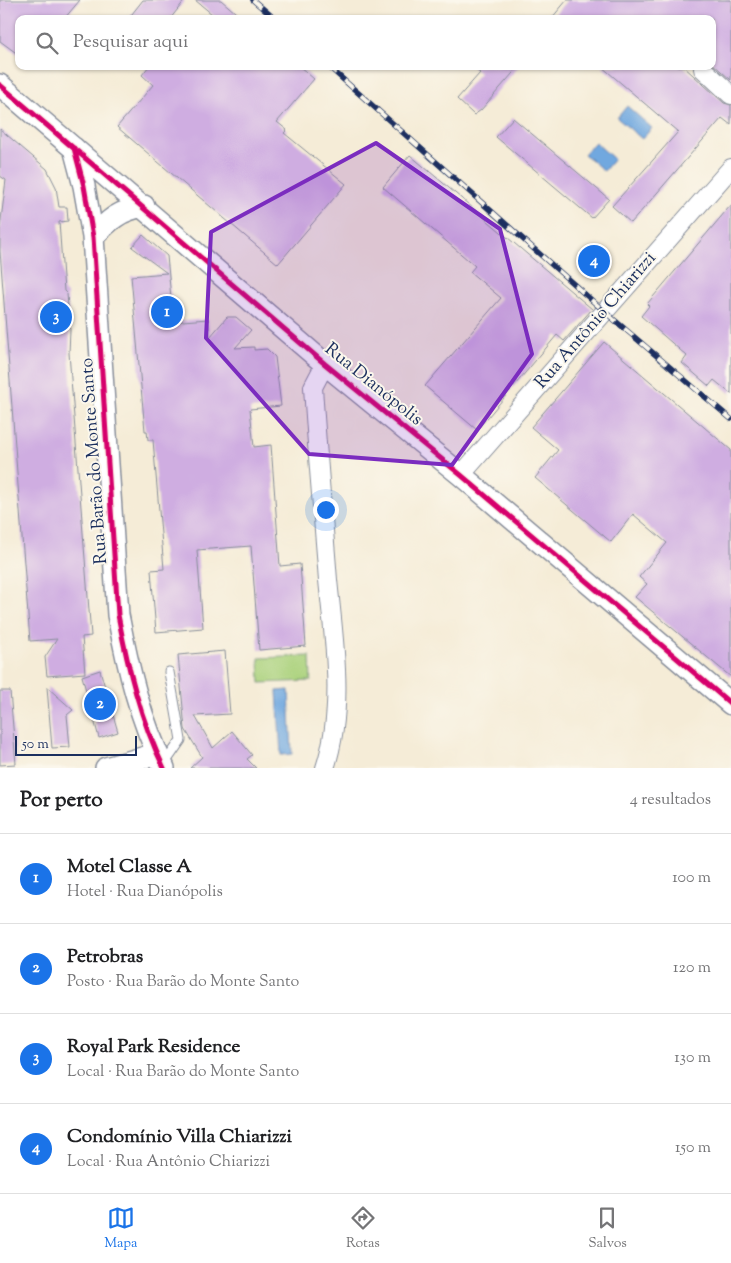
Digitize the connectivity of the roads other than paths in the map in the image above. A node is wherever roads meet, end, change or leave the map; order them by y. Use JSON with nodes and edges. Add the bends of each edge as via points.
{"nodes":[{"id":1,"x":704,"y":70,"type":"edge"},
{"id":2,"x":0,"y":85,"type":"edge"},
{"id":3,"x":731,"y":95,"type":"edge"},
{"id":4,"x":74,"y":148,"type":"junction"},
{"id":5,"x":731,"y":168,"type":"edge"},
{"id":6,"x":144,"y":206,"type":"junction"},
{"id":7,"x":93,"y":237,"type":"junction"},
{"id":8,"x":325,"y":364,"type":"junction"},
{"id":9,"x":461,"y":475,"type":"junction"},
{"id":10,"x":169,"y":672,"type":"dead end"},
{"id":11,"x":731,"y":704,"type":"edge"},
{"id":12,"x":161,"y":763,"type":"edge"},
{"id":13,"x":106,"y":768,"type":"edge"},
{"id":14,"x":325,"y":768,"type":"edge"}],
"edges":[{"from":1,"to":3,"type":"street"},
{"from":2,"to":4,"type":"street","name":"Rua Dianópolis"},
{"from":4,"to":6,"type":"street","name":"Rua Dianópolis"},
{"from":4,"to":7,"type":"street","name":"Rua Barão do Monte Santo"},
{"from":5,"to":9,"type":"street","name":"Rua Antônio Chiarizzi"},
{"from":6,"to":7,"type":"street","via":[[126,209],[112,217]]},
{"from":6,"to":8,"type":"street","name":"Rua Dianópolis"},
{"from":7,"to":12,"type":"street","name":"Rua Barão do Monte Santo","via":[[118,614],[143,721]]},
{"from":8,"to":9,"type":"street","name":"Rua Dianópolis"},
{"from":8,"to":14,"type":"street","via":[[313,387],[336,687],[332,748]]},
{"from":9,"to":11,"type":"street","name":"Rua Dianópolis"},
{"from":10,"to":12,"type":"lane","via":[[181,740]]},
{"from":12,"to":13,"type":"street"}]}
